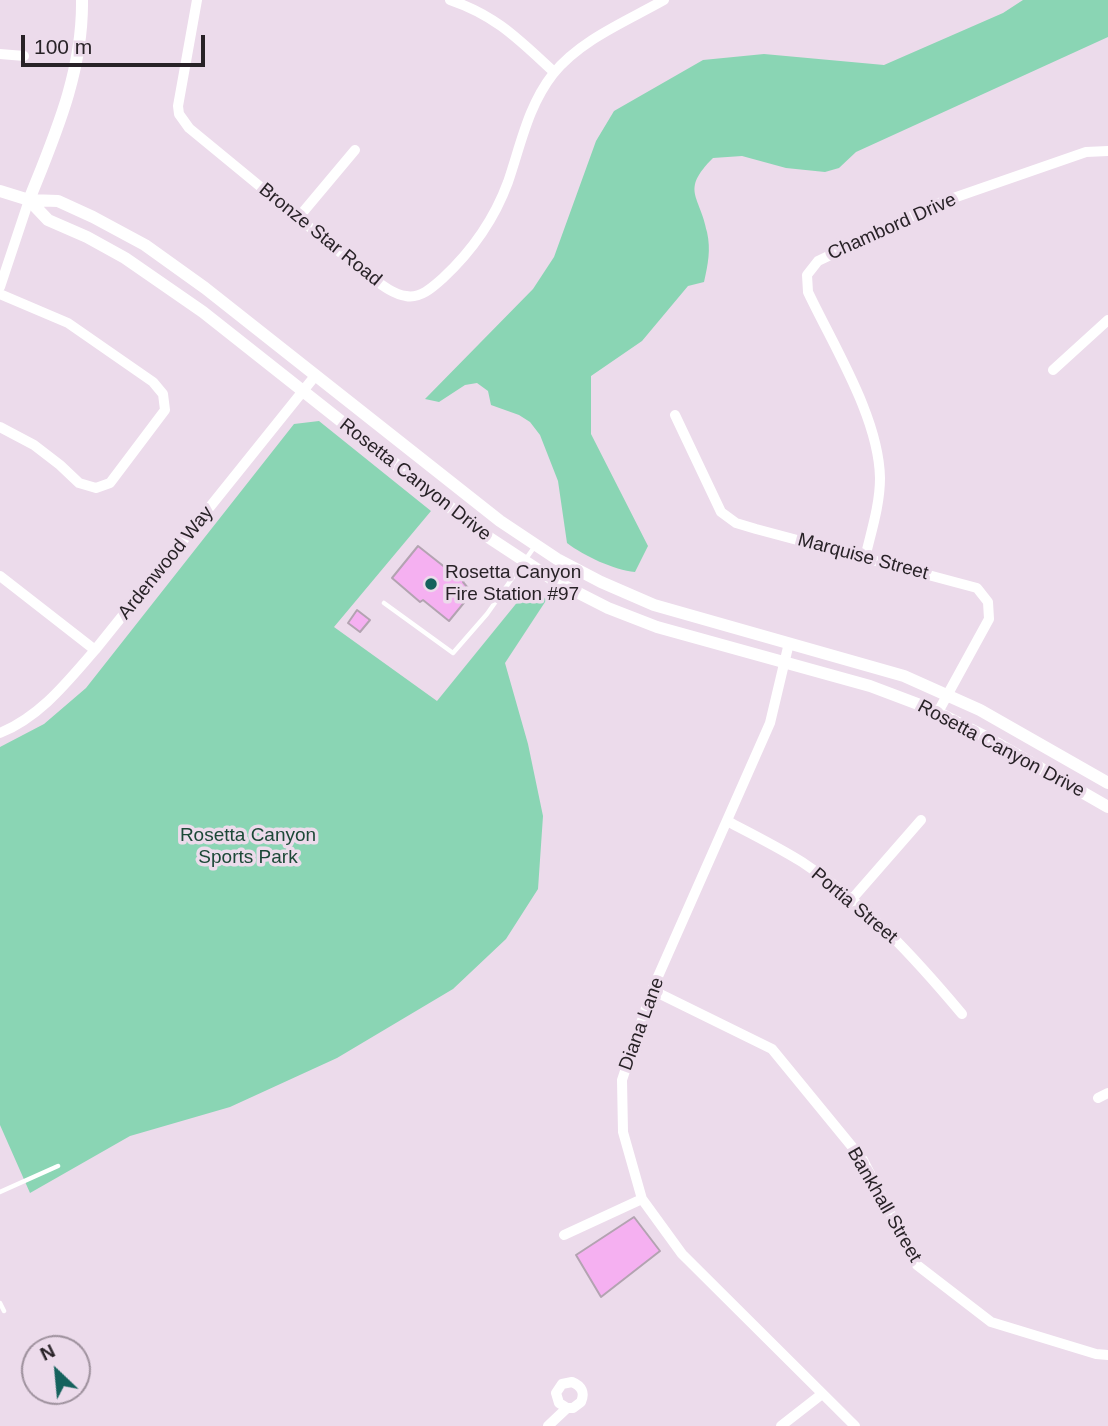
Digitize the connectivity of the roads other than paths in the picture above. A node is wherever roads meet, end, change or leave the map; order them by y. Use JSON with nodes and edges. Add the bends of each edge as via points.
{"nodes":[{"id":1,"x":82,"y":0,"type":"edge"},
{"id":2,"x":197,"y":0,"type":"edge"},
{"id":3,"x":450,"y":0,"type":"edge"},
{"id":4,"x":664,"y":0,"type":"edge"},
{"id":5,"x":0,"y":54,"type":"edge"},
{"id":6,"x":24,"y":56,"type":"dead end"},
{"id":7,"x":554,"y":72,"type":"junction"},
{"id":8,"x":355,"y":150,"type":"dead end"},
{"id":9,"x":1108,"y":151,"type":"edge"},
{"id":10,"x":0,"y":191,"type":"edge"},
{"id":11,"x":29,"y":200,"type":"junction"},
{"id":12,"x":298,"y":218,"type":"junction"},
{"id":13,"x":0,"y":287,"type":"edge"},
{"id":14,"x":0,"y":294,"type":"edge"},
{"id":15,"x":1108,"y":320,"type":"edge"},
{"id":16,"x":1053,"y":370,"type":"dead end"},
{"id":17,"x":315,"y":376,"type":"junction"},
{"id":18,"x":303,"y":391,"type":"junction"},
{"id":19,"x":675,"y":415,"type":"dead end"},
{"id":20,"x":0,"y":427,"type":"edge"},
{"id":21,"x":536,"y":545,"type":"junction"},
{"id":22,"x":865,"y":558,"type":"junction"},
{"id":23,"x":524,"y":562,"type":"junction"},
{"id":24,"x":0,"y":576,"type":"edge"},
{"id":25,"x":384,"y":603,"type":"dead end"},
{"id":26,"x":789,"y":643,"type":"junction"},
{"id":27,"x":95,"y":650,"type":"junction"},
{"id":28,"x":783,"y":664,"type":"junction"},
{"id":29,"x":947,"y":694,"type":"junction"},
{"id":30,"x":938,"y":712,"type":"junction"},
{"id":31,"x":0,"y":733,"type":"edge"},
{"id":32,"x":1108,"y":783,"type":"edge"},
{"id":33,"x":1108,"y":807,"type":"edge"},
{"id":34,"x":921,"y":820,"type":"dead end"},
{"id":35,"x":727,"y":821,"type":"junction"},
{"id":36,"x":852,"y":899,"type":"junction"},
{"id":37,"x":652,"y":990,"type":"junction"},
{"id":38,"x":962,"y":1014,"type":"dead end"},
{"id":39,"x":58,"y":1166,"type":"dead end"},
{"id":40,"x":0,"y":1192,"type":"edge"},
{"id":41,"x":642,"y":1199,"type":"junction"},
{"id":42,"x":564,"y":1235,"type":"dead end"},
{"id":43,"x":0,"y":1303,"type":"edge"},
{"id":44,"x":4,"y":1311,"type":"dead end"},
{"id":45,"x":1108,"y":1355,"type":"edge"},
{"id":46,"x":822,"y":1394,"type":"junction"},
{"id":47,"x":567,"y":1408,"type":"dead end"},
{"id":48,"x":548,"y":1426,"type":"edge"},
{"id":49,"x":781,"y":1426,"type":"edge"},
{"id":50,"x":855,"y":1426,"type":"edge"}],
"edges":[{"from":1,"to":11,"type":"street","via":[[78,64]]},
{"from":2,"to":12,"type":"street","name":"Bronze Star Road","via":[[179,114],[189,128]]},
{"from":3,"to":7,"type":"street","via":[[505,27]]},
{"from":4,"to":7,"type":"street","via":[[596,39]]},
{"from":5,"to":6,"type":"street"},
{"from":7,"to":12,"type":"street","name":"Bronze Star Road","via":[[531,109],[507,183],[485,230],[455,267],[420,295],[404,296],[388,289]]},
{"from":8,"to":12,"type":"street"},
{"from":9,"to":22,"type":"street","name":"Chambord Drive","via":[[1086,152],[939,203],[818,261],[807,275],[808,292],[874,434],[878,499]]},
{"from":10,"to":11,"type":"street","name":"Rosetta Canyon Drive"},
{"from":11,"to":13,"type":"street"},
{"from":11,"to":17,"type":"street","name":"Rosetta Canyon Drive","via":[[58,201],[145,245]]},
{"from":11,"to":18,"type":"street","name":"Rosetta Canyon Drive","via":[[48,220],[158,279]]},
{"from":14,"to":20,"type":"street","via":[[68,323],[153,382],[163,394],[165,410],[110,483],[96,488],[79,483],[34,446]]},
{"from":15,"to":16,"type":"street"},
{"from":17,"to":18,"type":"street","name":"Ardenwood Way"},
{"from":17,"to":21,"type":"street","name":"Rosetta Canyon Drive"},
{"from":18,"to":23,"type":"street","name":"Rosetta Canyon Drive"},
{"from":18,"to":27,"type":"street","name":"Ardenwood Way"},
{"from":19,"to":22,"type":"street","name":"Marquise Street","via":[[726,518]]},
{"from":21,"to":23,"type":"lane"},
{"from":21,"to":26,"type":"street","name":"Rosetta Canyon Drive","via":[[601,582],[654,605]]},
{"from":22,"to":29,"type":"street","name":"Marquise Street","via":[[978,588],[988,602],[989,619]]},
{"from":23,"to":25,"type":"lane","via":[[453,653]]},
{"from":23,"to":28,"type":"street","name":"Rosetta Canyon Drive","via":[[584,596],[657,627]]},
{"from":24,"to":27,"type":"street"},
{"from":26,"to":28,"type":"street","name":"Diana Lane"},
{"from":26,"to":29,"type":"street","name":"Rosetta Canyon Drive","via":[[883,669]]},
{"from":27,"to":31,"type":"street","name":"Ardenwood Way","via":[[36,712]]},
{"from":28,"to":30,"type":"street","name":"Rosetta Canyon Drive","via":[[870,686]]},
{"from":28,"to":35,"type":"street","name":"Diana Lane","via":[[770,723]]},
{"from":29,"to":30,"type":"street","name":"Marquise Street"},
{"from":29,"to":32,"type":"street","name":"Rosetta Canyon Drive"},
{"from":30,"to":33,"type":"street","name":"Rosetta Canyon Drive"},
{"from":34,"to":36,"type":"street"},
{"from":35,"to":36,"type":"street","name":"Portia Street","via":[[802,862]]},
{"from":35,"to":37,"type":"street","name":"Diana Lane"},
{"from":36,"to":38,"type":"street","name":"Portia Street","via":[[885,928]]},
{"from":37,"to":41,"type":"street","name":"Diana Lane","via":[[622,1080],[623,1132]]},
{"from":37,"to":45,"type":"street","name":"Bankhall Street","via":[[772,1049],[863,1160],[917,1265],[991,1322]]},
{"from":39,"to":40,"type":"lane"},
{"from":41,"to":42,"type":"street"},
{"from":41,"to":46,"type":"street","name":"Diana Lane","via":[[682,1254]]},
{"from":43,"to":44,"type":"lane"},
{"from":46,"to":49,"type":"street"},
{"from":46,"to":50,"type":"street","name":"Diana Lane"},
{"from":47,"to":48,"type":"street"}]}
